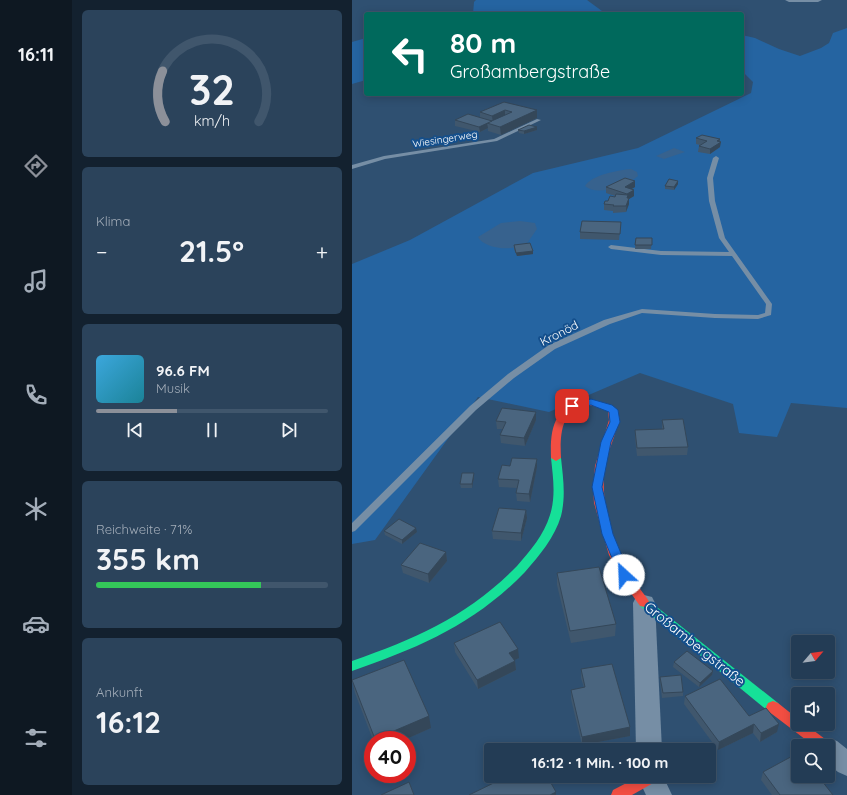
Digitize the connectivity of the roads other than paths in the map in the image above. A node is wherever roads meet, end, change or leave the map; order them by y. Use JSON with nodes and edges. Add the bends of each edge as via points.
{"nodes":[{"id":1,"x":788,"y":0,"type":"edge"},
{"id":2,"x":818,"y":0,"type":"edge"},
{"id":3,"x":539,"y":120,"type":"dead end"},
{"id":4,"x":716,"y":158,"type":"dead end"},
{"id":5,"x":352,"y":168,"type":"edge"},
{"id":6,"x":611,"y":247,"type":"dead end"},
{"id":7,"x":733,"y":254,"type":"junction"},
{"id":8,"x":352,"y":529,"type":"edge"},
{"id":9,"x":644,"y":603,"type":"junction"},
{"id":10,"x":352,"y":666,"type":"edge"},
{"id":11,"x":814,"y":739,"type":"edge"},
{"id":12,"x":649,"y":743,"type":"edge"},
{"id":13,"x":835,"y":755,"type":"edge"},
{"id":14,"x":847,"y":764,"type":"edge"},
{"id":15,"x":653,"y":783,"type":"edge"},
{"id":16,"x":618,"y":795,"type":"edge"}],
"edges":[{"from":1,"to":2,"type":"street"},
{"from":3,"to":5,"type":"lane","name":"Wiesingerweg","via":[[495,140],[384,158]]},
{"from":4,"to":7,"type":"lane","name":"Kronöd","via":[[710,178],[712,201],[722,238]]},
{"from":6,"to":7,"type":"lane","via":[[661,253]]},
{"from":7,"to":8,"type":"lane","name":"Kronöd","via":[[769,304],[769,314],[715,316],[642,311],[607,322],[552,347],[511,376],[473,408]]},
{"from":9,"to":10,"type":"street","name":"Großambergstraße","via":[[624,575],[613,551],[598,500],[597,487],[601,463],[606,442],[615,422],[613,410],[591,402],[585,403],[572,406],[558,424],[556,461],[560,493],[552,529],[537,551],[491,596],[458,622],[421,640]]},
{"from":9,"to":11,"type":"street","name":"Großambergstraße"},
{"from":9,"to":12,"type":"street"},
{"from":13,"to":14,"type":"street"},
{"from":15,"to":16,"type":"street"}]}
